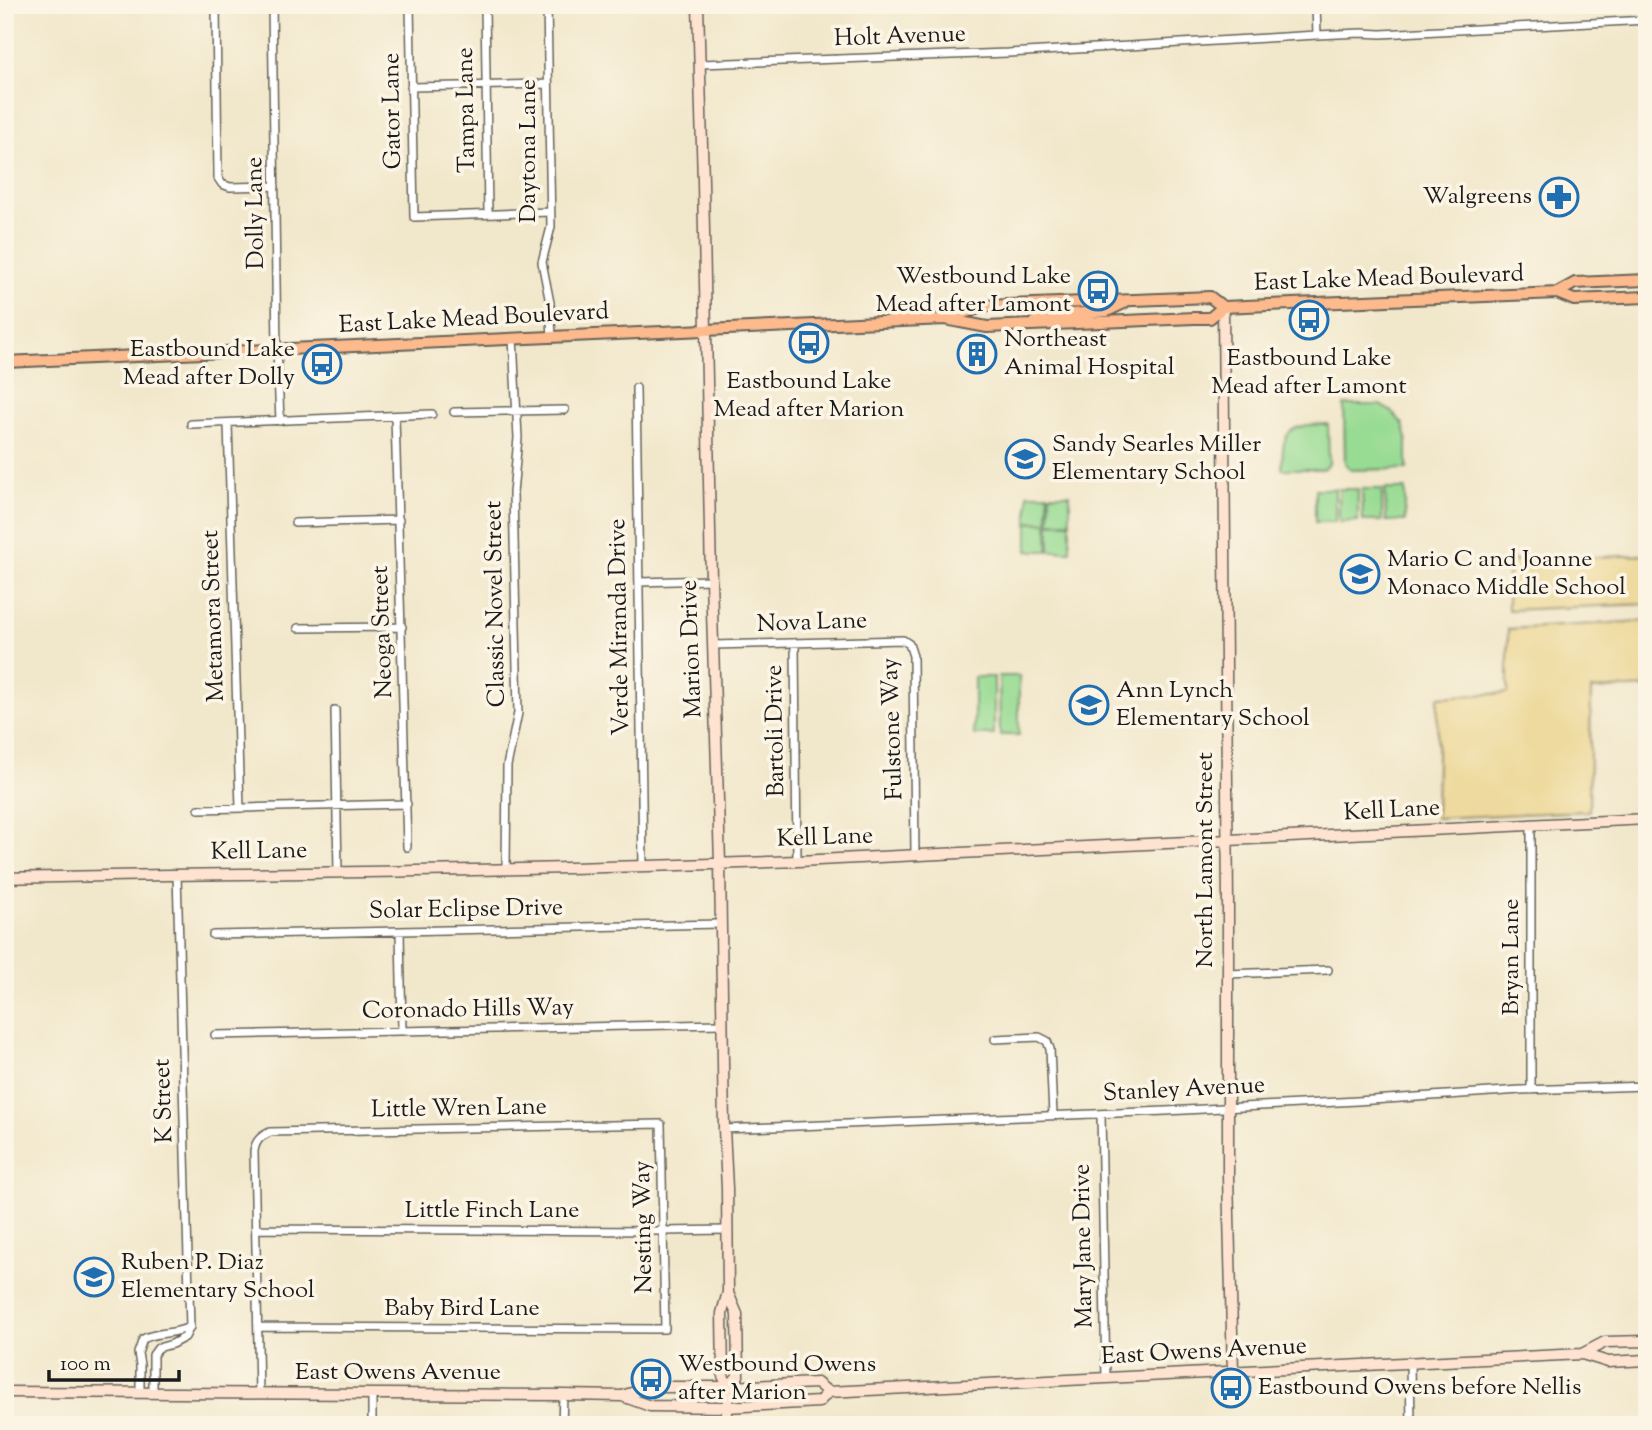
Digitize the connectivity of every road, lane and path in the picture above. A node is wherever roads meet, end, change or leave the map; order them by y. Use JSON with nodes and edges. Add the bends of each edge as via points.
{"nodes":[{"id":1,"x":216,"y":5,"type":"edge"},
{"id":2,"x":272,"y":5,"type":"edge"},
{"id":3,"x":410,"y":5,"type":"edge"},
{"id":4,"x":485,"y":5,"type":"edge"},
{"id":5,"x":547,"y":5,"type":"edge"},
{"id":6,"x":698,"y":5,"type":"edge"},
{"id":7,"x":1316,"y":5,"type":"edge"},
{"id":8,"x":1647,"y":20,"type":"edge"},
{"id":9,"x":1317,"y":35,"type":"junction"},
{"id":10,"x":700,"y":64,"type":"junction"},
{"id":11,"x":548,"y":84,"type":"junction"},
{"id":12,"x":486,"y":85,"type":"junction"},
{"id":13,"x":411,"y":87,"type":"junction"},
{"id":14,"x":275,"y":186,"type":"junction"},
{"id":15,"x":550,"y":212,"type":"junction"},
{"id":16,"x":488,"y":214,"type":"junction"},
{"id":17,"x":1647,"y":280,"type":"edge"},
{"id":18,"x":1557,"y":293,"type":"junction"},
{"id":19,"x":1647,"y":297,"type":"edge"},
{"id":20,"x":1130,"y":300,"type":"junction"},
{"id":21,"x":1223,"y":307,"type":"junction"},
{"id":22,"x":945,"y":319,"type":"junction"},
{"id":23,"x":1034,"y":325,"type":"junction"},
{"id":24,"x":706,"y":329,"type":"junction"},
{"id":25,"x":552,"y":337,"type":"junction"},
{"id":26,"x":513,"y":338,"type":"junction"},
{"id":27,"x":277,"y":349,"type":"junction"},
{"id":28,"x":5,"y":362,"type":"edge"},
{"id":29,"x":636,"y":388,"type":"dead end"},
{"id":30,"x":565,"y":410,"type":"dead end"},
{"id":31,"x":516,"y":411,"type":"junction"},
{"id":32,"x":453,"y":412,"type":"dead end"},
{"id":33,"x":432,"y":414,"type":"dead end"},
{"id":34,"x":395,"y":416,"type":"junction"},
{"id":35,"x":280,"y":421,"type":"junction"},
{"id":36,"x":191,"y":424,"type":"dead end"},
{"id":37,"x":228,"y":424,"type":"junction"},
{"id":38,"x":399,"y":520,"type":"junction"},
{"id":39,"x":295,"y":523,"type":"dead end"},
{"id":40,"x":711,"y":580,"type":"junction"},
{"id":41,"x":639,"y":582,"type":"junction"},
{"id":42,"x":402,"y":626,"type":"junction"},
{"id":43,"x":298,"y":628,"type":"dead end"},
{"id":44,"x":795,"y":643,"type":"junction"},
{"id":45,"x":909,"y":644,"type":"joint"},
{"id":46,"x":713,"y":645,"type":"junction"},
{"id":47,"x":335,"y":710,"type":"dead end"},
{"id":48,"x":407,"y":804,"type":"junction"},
{"id":49,"x":338,"y":806,"type":"junction"},
{"id":50,"x":240,"y":808,"type":"junction"},
{"id":51,"x":199,"y":809,"type":"dead end"},
{"id":52,"x":1647,"y":819,"type":"edge"},
{"id":53,"x":1531,"y":824,"type":"junction"},
{"id":54,"x":1227,"y":840,"type":"junction"},
{"id":55,"x":407,"y":847,"type":"dead end"},
{"id":56,"x":915,"y":855,"type":"junction"},
{"id":57,"x":797,"y":861,"type":"junction"},
{"id":58,"x":720,"y":863,"type":"junction"},
{"id":59,"x":643,"y":866,"type":"junction"},
{"id":60,"x":506,"y":869,"type":"junction"},
{"id":61,"x":338,"y":872,"type":"junction"},
{"id":62,"x":177,"y":875,"type":"junction"},
{"id":63,"x":5,"y":878,"type":"edge"},
{"id":64,"x":720,"y":924,"type":"junction"},
{"id":65,"x":400,"y":931,"type":"junction"},
{"id":66,"x":213,"y":935,"type":"dead end"},
{"id":67,"x":1328,"y":970,"type":"dead end"},
{"id":68,"x":1227,"y":974,"type":"junction"},
{"id":69,"x":721,"y":1024,"type":"junction"},
{"id":70,"x":402,"y":1031,"type":"junction"},
{"id":71,"x":215,"y":1035,"type":"dead end"},
{"id":72,"x":995,"y":1039,"type":"dead end"},
{"id":73,"x":1647,"y":1086,"type":"edge"},
{"id":74,"x":1531,"y":1090,"type":"junction"},
{"id":75,"x":1228,"y":1107,"type":"junction"},
{"id":76,"x":1101,"y":1114,"type":"junction"},
{"id":77,"x":1053,"y":1115,"type":"junction"},
{"id":78,"x":661,"y":1124,"type":"joint"},
{"id":79,"x":724,"y":1129,"type":"junction"},
{"id":80,"x":256,"y":1229,"type":"junction"},
{"id":81,"x":727,"y":1230,"type":"junction"},
{"id":82,"x":663,"y":1231,"type":"junction"},
{"id":83,"x":190,"y":1327,"type":"junction"},
{"id":84,"x":258,"y":1327,"type":"junction"},
{"id":85,"x":665,"y":1329,"type":"joint"},
{"id":86,"x":1647,"y":1341,"type":"edge"},
{"id":87,"x":1581,"y":1354,"type":"junction"},
{"id":88,"x":1647,"y":1360,"type":"edge"},
{"id":89,"x":1410,"y":1363,"type":"junction"},
{"id":90,"x":1233,"y":1371,"type":"junction"},
{"id":91,"x":1106,"y":1378,"type":"junction"},
{"id":92,"x":729,"y":1387,"type":"junction"},
{"id":93,"x":5,"y":1392,"type":"edge"},
{"id":94,"x":828,"y":1392,"type":"junction"},
{"id":95,"x":140,"y":1393,"type":"junction"},
{"id":96,"x":153,"y":1393,"type":"junction"},
{"id":97,"x":259,"y":1394,"type":"junction"},
{"id":98,"x":372,"y":1394,"type":"junction"},
{"id":99,"x":563,"y":1395,"type":"junction"},
{"id":100,"x":622,"y":1396,"type":"junction"},
{"id":101,"x":727,"y":1407,"type":"junction"},
{"id":102,"x":372,"y":1425,"type":"edge"},
{"id":103,"x":562,"y":1425,"type":"edge"},
{"id":104,"x":726,"y":1425,"type":"edge"},
{"id":105,"x":1411,"y":1425,"type":"edge"}],
"edges":[{"from":1,"to":14,"type":"street","via":[[219,178],[230,187]]},
{"from":2,"to":14,"type":"street","name":"Dolly Lane"},
{"from":3,"to":13,"type":"street","name":"Gator Lane"},
{"from":4,"to":12,"type":"street","name":"Tampa Lane"},
{"from":5,"to":11,"type":"street","name":"Daytona Lane"},
{"from":6,"to":10,"type":"street","name":"Marion Drive"},
{"from":7,"to":9,"type":"street"},
{"from":8,"to":9,"type":"street","name":"Holt Avenue"},
{"from":9,"to":10,"type":"street","name":"Holt Avenue"},
{"from":10,"to":24,"type":"street","name":"Marion Drive"},
{"from":11,"to":12,"type":"street"},
{"from":11,"to":15,"type":"street","name":"Daytona Lane"},
{"from":12,"to":13,"type":"street"},
{"from":12,"to":16,"type":"street","name":"Tampa Lane"},
{"from":13,"to":16,"type":"street","name":"Gator Lane","via":[[414,217]]},
{"from":14,"to":27,"type":"street","name":"Dolly Lane"},
{"from":15,"to":16,"type":"street"},
{"from":15,"to":25,"type":"street","name":"Daytona Lane","via":[[542,262]]},
{"from":17,"to":18,"type":"main road","name":"East Lake Mead Boulevard","via":[[1575,283]]},
{"from":18,"to":19,"type":"main road","name":"East Lake Mead Boulevard","via":[[1574,300]]},
{"from":18,"to":21,"type":"main road","name":"East Lake Mead Boulevard"},
{"from":20,"to":21,"type":"main road","name":"East Lake Mead Boulevard","via":[[1210,297]]},
{"from":20,"to":22,"type":"main road","name":"East Lake Mead Boulevard","via":[[985,306]]},
{"from":20,"to":23,"type":"main road","via":[[1107,312],[1038,317]]},
{"from":21,"to":23,"type":"main road","name":"East Lake Mead Boulevard","via":[[1210,318]]},
{"from":21,"to":54,"type":"street","name":"North Lamont Street"},
{"from":22,"to":23,"type":"main road","name":"East Lake Mead Boulevard","via":[[987,327]]},
{"from":22,"to":24,"type":"main road","name":"East Lake Mead Boulevard"},
{"from":24,"to":25,"type":"main road","name":"East Lake Mead Boulevard"},
{"from":24,"to":40,"type":"street","name":"Marion Drive"},
{"from":25,"to":26,"type":"main road","name":"East Lake Mead Boulevard"},
{"from":26,"to":27,"type":"main road","name":"East Lake Mead Boulevard"},
{"from":26,"to":31,"type":"street","name":"Classic Novel Street"},
{"from":27,"to":28,"type":"main road","name":"East Lake Mead Boulevard"},
{"from":27,"to":35,"type":"street","name":"Dolly Lane"},
{"from":29,"to":41,"type":"street","name":"Verde Miranda Drive"},
{"from":30,"to":31,"type":"street"},
{"from":31,"to":32,"type":"street"},
{"from":31,"to":60,"type":"street","name":"Classic Novel Street","via":[[513,493],[518,713],[507,766]]},
{"from":33,"to":34,"type":"street"},
{"from":34,"to":35,"type":"street"},
{"from":34,"to":38,"type":"street","name":"Neoga Street"},
{"from":35,"to":37,"type":"street"},
{"from":36,"to":37,"type":"street"},
{"from":37,"to":50,"type":"street","name":"Metamora Street"},
{"from":38,"to":39,"type":"street"},
{"from":38,"to":42,"type":"street","name":"Neoga Street"},
{"from":40,"to":41,"type":"street"},
{"from":40,"to":46,"type":"street","name":"Marion Drive"},
{"from":41,"to":59,"type":"street","name":"Verde Miranda Drive"},
{"from":42,"to":43,"type":"street"},
{"from":42,"to":48,"type":"street","name":"Neoga Street"},
{"from":44,"to":45,"type":"street","name":"Nova Lane","via":[[902,640]]},
{"from":44,"to":46,"type":"street","name":"Nova Lane"},
{"from":44,"to":57,"type":"street","name":"Bartoli Drive"},
{"from":45,"to":56,"type":"street","name":"Fulstone Way","via":[[913,656]]},
{"from":46,"to":58,"type":"street","name":"Marion Drive"},
{"from":47,"to":49,"type":"street"},
{"from":48,"to":49,"type":"street"},
{"from":48,"to":55,"type":"street","name":"Neoga Street"},
{"from":49,"to":50,"type":"street"},
{"from":49,"to":61,"type":"street"},
{"from":50,"to":51,"type":"street"},
{"from":52,"to":53,"type":"street","name":"Kell Lane"},
{"from":53,"to":54,"type":"street","name":"Kell Lane"},
{"from":53,"to":74,"type":"street","name":"Bryan Lane"},
{"from":54,"to":56,"type":"street","name":"Kell Lane"},
{"from":54,"to":68,"type":"street","name":"North Lamont Street"},
{"from":56,"to":57,"type":"street","name":"Kell Lane"},
{"from":57,"to":58,"type":"street","name":"Kell Lane"},
{"from":58,"to":59,"type":"street","name":"Kell Lane"},
{"from":58,"to":64,"type":"street","name":"Marion Drive"},
{"from":59,"to":60,"type":"street","name":"Kell Lane"},
{"from":60,"to":61,"type":"street","name":"Kell Lane"},
{"from":61,"to":62,"type":"street","name":"Kell Lane"},
{"from":62,"to":63,"type":"street","name":"Kell Lane"},
{"from":62,"to":83,"type":"street","name":"K Street"},
{"from":64,"to":65,"type":"street","name":"Solar Eclipse Drive"},
{"from":64,"to":69,"type":"street","name":"Marion Drive"},
{"from":65,"to":66,"type":"street","name":"Solar Eclipse Drive"},
{"from":65,"to":70,"type":"street"},
{"from":67,"to":68,"type":"street"},
{"from":68,"to":75,"type":"street","name":"North Lamont Street"},
{"from":69,"to":70,"type":"street","name":"Coronado Hills Way"},
{"from":69,"to":79,"type":"street","name":"Marion Drive"},
{"from":70,"to":71,"type":"street","name":"Coronado Hills Way"},
{"from":72,"to":77,"type":"street","via":[[1039,1037],[1047,1041]]},
{"from":73,"to":74,"type":"street","name":"Stanley Avenue"},
{"from":74,"to":75,"type":"street","name":"Stanley Avenue"},
{"from":75,"to":76,"type":"street","name":"Stanley Avenue"},
{"from":75,"to":90,"type":"street","name":"North Lamont Street"},
{"from":76,"to":77,"type":"street","name":"Stanley Avenue"},
{"from":76,"to":91,"type":"street","name":"Mary Jane Drive"},
{"from":77,"to":79,"type":"street","name":"Stanley Avenue"},
{"from":78,"to":80,"type":"street","name":"Little Wren Lane","via":[[270,1132],[260,1137],[254,1151]]},
{"from":78,"to":82,"type":"street","name":"Nesting Way"},
{"from":79,"to":81,"type":"street","name":"Marion Drive"},
{"from":80,"to":82,"type":"street","name":"Little Finch Lane"},
{"from":80,"to":84,"type":"street"},
{"from":81,"to":82,"type":"street","name":"Little Finch Lane"},
{"from":81,"to":92,"type":"street","name":"Marion Drive","via":[[728,1292],[722,1326],[723,1376]]},
{"from":82,"to":85,"type":"street","name":"Nesting Way"},
{"from":83,"to":95,"type":"street","via":[[143,1339],[138,1353]]},
{"from":83,"to":96,"type":"street","via":[[185,1337],[158,1348],[153,1355]]},
{"from":84,"to":85,"type":"street","name":"Baby Bird Lane"},
{"from":84,"to":97,"type":"street"},
{"from":86,"to":87,"type":"street","name":"East Owens Avenue","via":[[1605,1342]]},
{"from":87,"to":88,"type":"street","name":"East Owens Avenue","via":[[1608,1362]]},
{"from":87,"to":89,"type":"street","name":"East Owens Avenue"},
{"from":89,"to":90,"type":"street","name":"East Owens Avenue"},
{"from":89,"to":105,"type":"street"},
{"from":90,"to":91,"type":"street","name":"East Owens Avenue"},
{"from":91,"to":94,"type":"street","name":"East Owens Avenue"},
{"from":92,"to":94,"type":"street","name":"East Owens Avenue","via":[[817,1383]]},
{"from":92,"to":100,"type":"street","name":"East Owens Avenue","via":[[651,1387]]},
{"from":92,"to":101,"type":"street","name":"Marion Drive"},
{"from":93,"to":95,"type":"street","name":"East Owens Avenue"},
{"from":94,"to":101,"type":"street","name":"East Owens Avenue","via":[[819,1402]]},
{"from":95,"to":96,"type":"street","name":"East Owens Avenue"},
{"from":96,"to":97,"type":"street","name":"East Owens Avenue"},
{"from":97,"to":98,"type":"street","name":"East Owens Avenue"},
{"from":98,"to":99,"type":"street","name":"East Owens Avenue"},
{"from":98,"to":102,"type":"street"},
{"from":99,"to":100,"type":"street","name":"East Owens Avenue"},
{"from":99,"to":103,"type":"street"},
{"from":100,"to":101,"type":"street","name":"East Owens Avenue","via":[[650,1406]]},
{"from":101,"to":104,"type":"street","name":"Marion Drive"}]}
